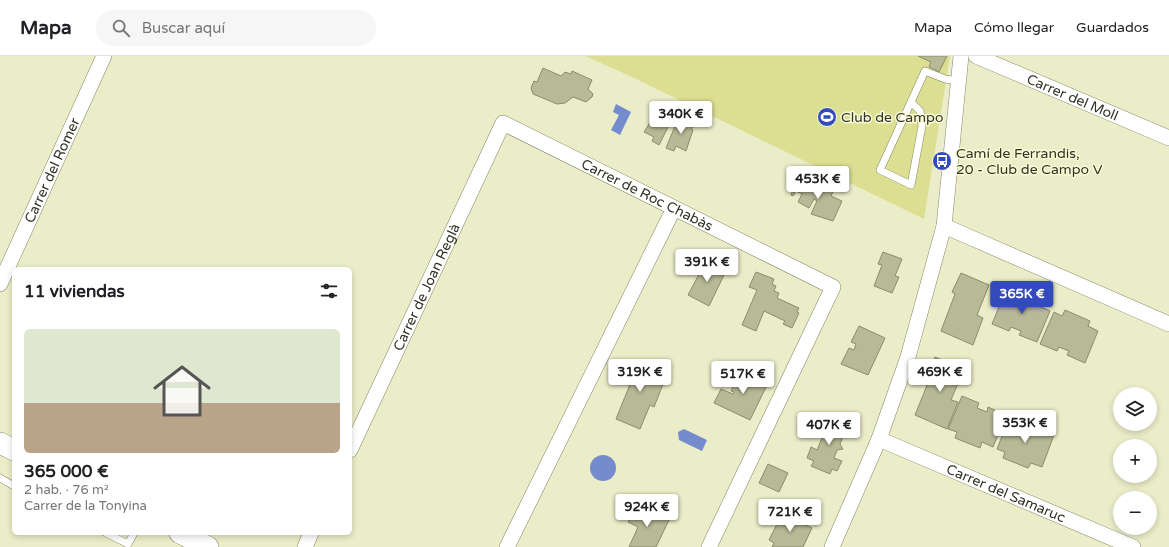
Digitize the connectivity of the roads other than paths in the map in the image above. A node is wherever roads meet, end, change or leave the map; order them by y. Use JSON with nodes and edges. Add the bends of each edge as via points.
{"nodes":[{"id":1,"x":104,"y":56,"type":"edge"},
{"id":2,"x":961,"y":56,"type":"edge"},
{"id":3,"x":976,"y":56,"type":"edge"},
{"id":4,"x":959,"y":81,"type":"junction"},
{"id":5,"x":911,"y":102,"type":"junction"},
{"id":6,"x":503,"y":123,"type":"joint"},
{"id":7,"x":1169,"y":138,"type":"edge"},
{"id":8,"x":674,"y":208,"type":"junction"},
{"id":9,"x":944,"y":226,"type":"junction"},
{"id":10,"x":0,"y":284,"type":"edge"},
{"id":11,"x":1169,"y":324,"type":"edge"},
{"id":12,"x":879,"y":439,"type":"junction"},
{"id":13,"x":0,"y":442,"type":"edge"},
{"id":14,"x":352,"y":446,"type":"edge"},
{"id":15,"x":12,"y":449,"type":"edge"},
{"id":16,"x":0,"y":478,"type":"edge"},
{"id":17,"x":12,"y":485,"type":"edge"},
{"id":18,"x":110,"y":535,"type":"edge"},
{"id":19,"x":133,"y":535,"type":"edge"},
{"id":20,"x":184,"y":535,"type":"edge"},
{"id":21,"x":310,"y":535,"type":"edge"},
{"id":22,"x":208,"y":547,"type":"edge"},
{"id":23,"x":305,"y":547,"type":"edge"},
{"id":24,"x":507,"y":547,"type":"edge"},
{"id":25,"x":708,"y":547,"type":"edge"},
{"id":26,"x":832,"y":547,"type":"edge"},
{"id":27,"x":1133,"y":547,"type":"edge"}],
"edges":[{"from":1,"to":10,"type":"street","name":"Carrer del Romer"},
{"from":2,"to":4,"type":"street"},
{"from":3,"to":7,"type":"street","name":"Carrer del Moll"},
{"from":4,"to":5,"type":"lane","via":[[925,72]]},
{"from":4,"to":9,"type":"street"},
{"from":5,"to":5,"type":"lane","via":[[880,170],[911,185],[922,126],[920,111]]},
{"from":6,"to":8,"type":"street","name":"Carrer de Roc Chabàs"},
{"from":6,"to":14,"type":"street","name":"Carrer de Joan Reglà"},
{"from":8,"to":24,"type":"street"},
{"from":8,"to":25,"type":"street","name":"Carrer de Roc Chabàs","via":[[834,287]]},
{"from":9,"to":11,"type":"street"},
{"from":9,"to":12,"type":"street","via":[[908,357]]},
{"from":12,"to":26,"type":"street"},
{"from":12,"to":27,"type":"street","name":"Carrer del Samaruc"},
{"from":13,"to":15,"type":"main road"},
{"from":16,"to":17,"type":"lane"},
{"from":18,"to":19,"type":"lane","via":[[128,544]]},
{"from":20,"to":22,"type":"main road"},
{"from":21,"to":23,"type":"street"}]}
